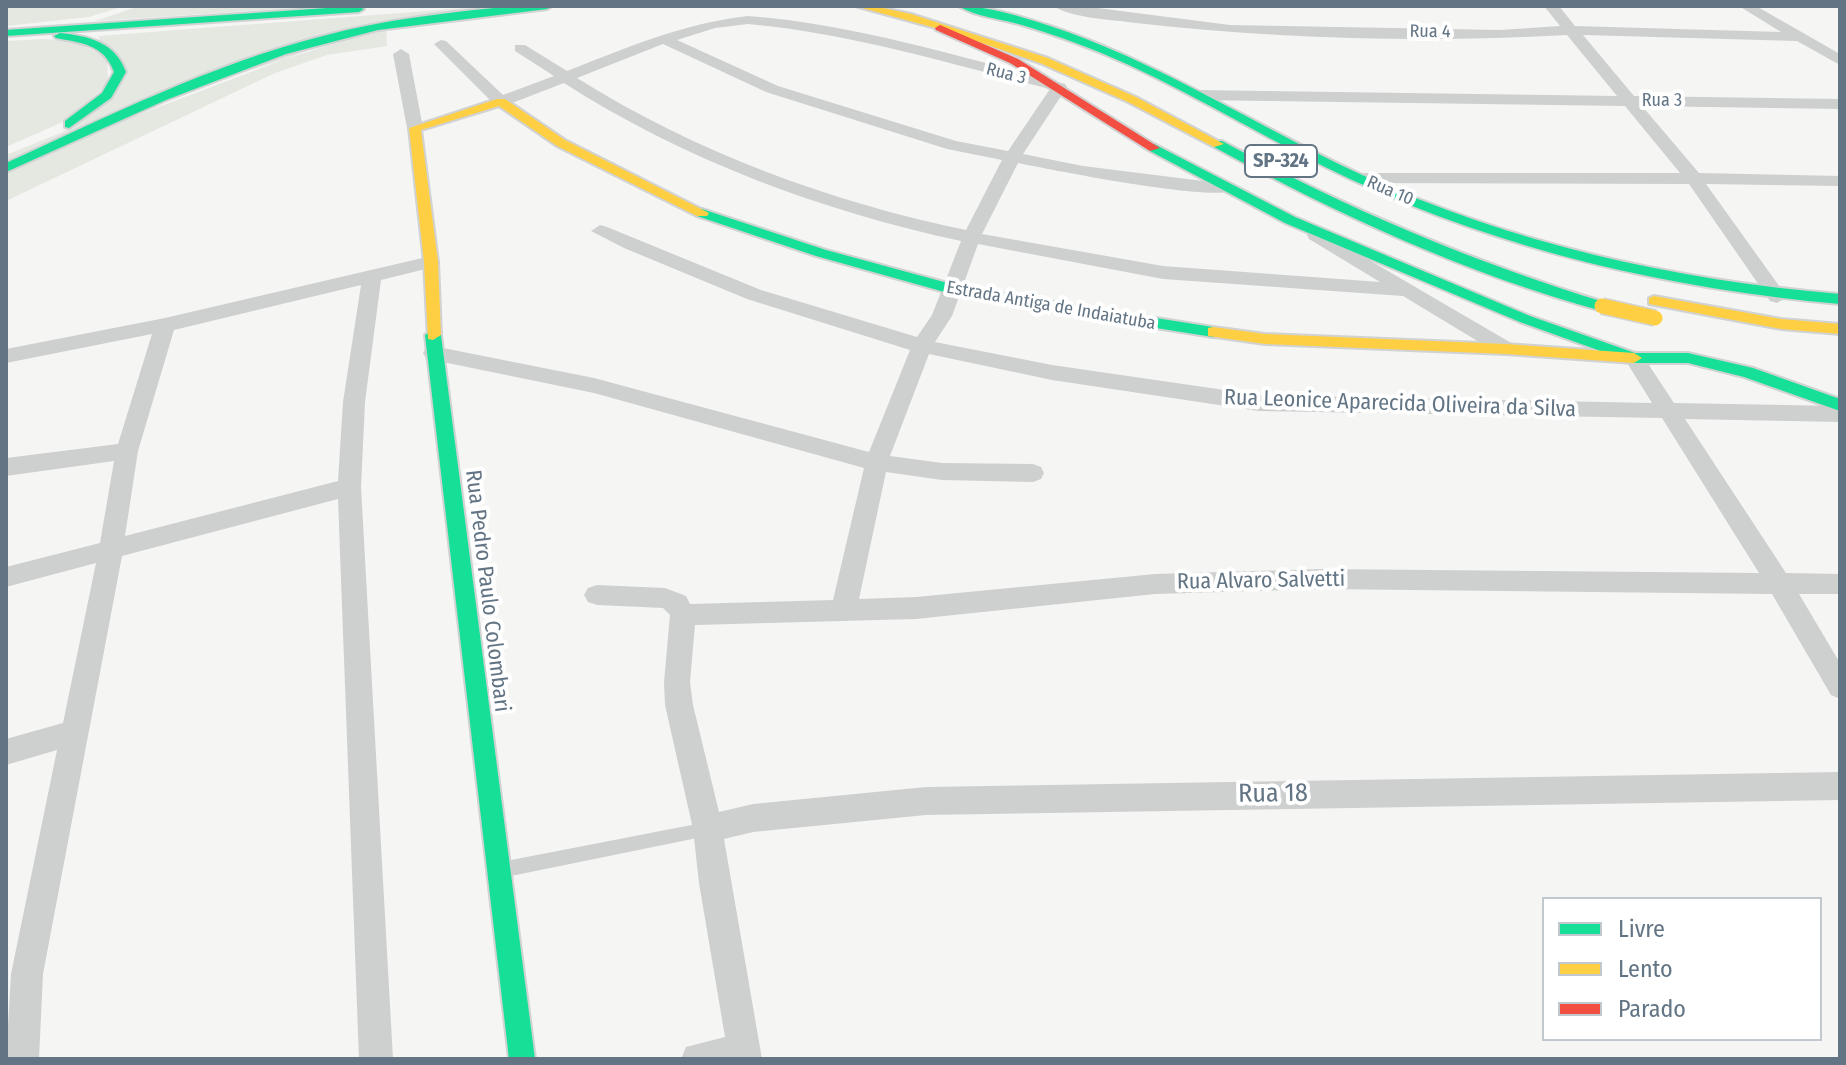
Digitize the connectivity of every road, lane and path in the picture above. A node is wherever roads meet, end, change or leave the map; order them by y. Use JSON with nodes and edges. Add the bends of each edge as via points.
{"nodes":[{"id":1,"x":134,"y":6,"type":"edge"},
{"id":2,"x":401,"y":6,"type":"edge"},
{"id":3,"x":547,"y":6,"type":"edge"},
{"id":4,"x":860,"y":6,"type":"edge"},
{"id":5,"x":905,"y":6,"type":"edge"},
{"id":6,"x":964,"y":6,"type":"edge"},
{"id":7,"x":1061,"y":6,"type":"edge"},
{"id":8,"x":1551,"y":6,"type":"edge"},
{"id":9,"x":1746,"y":6,"type":"edge"},
{"id":10,"x":1102,"y":10,"type":"edge"},
{"id":11,"x":1082,"y":11,"type":"junction"},
{"id":12,"x":921,"y":20,"type":"junction"},
{"id":13,"x":1050,"y":30,"type":"junction"},
{"id":14,"x":1573,"y":30,"type":"junction"},
{"id":15,"x":6,"y":33,"type":"edge"},
{"id":16,"x":1800,"y":37,"type":"junction"},
{"id":17,"x":663,"y":39,"type":"junction"},
{"id":18,"x":441,"y":44,"type":"dead end"},
{"id":19,"x":520,"y":48,"type":"dead end"},
{"id":20,"x":401,"y":54,"type":"dead end"},
{"id":21,"x":1840,"y":60,"type":"edge"},
{"id":22,"x":564,"y":77,"type":"junction"},
{"id":23,"x":1059,"y":87,"type":"junction"},
{"id":24,"x":1196,"y":95,"type":"junction"},
{"id":25,"x":1630,"y":101,"type":"junction"},
{"id":26,"x":501,"y":102,"type":"junction"},
{"id":27,"x":1840,"y":104,"type":"edge"},
{"id":28,"x":415,"y":128,"type":"junction"},
{"id":29,"x":6,"y":151,"type":"edge"},
{"id":30,"x":1012,"y":157,"type":"junction"},
{"id":31,"x":6,"y":168,"type":"edge"},
{"id":32,"x":1358,"y":178,"type":"junction"},
{"id":33,"x":1694,"y":179,"type":"junction"},
{"id":34,"x":1840,"y":181,"type":"edge"},
{"id":35,"x":1227,"y":189,"type":"junction"},
{"id":36,"x":1290,"y":220,"type":"junction"},
{"id":37,"x":600,"y":231,"type":"dead end"},
{"id":38,"x":971,"y":238,"type":"junction"},
{"id":39,"x":431,"y":262,"type":"junction"},
{"id":40,"x":372,"y":276,"type":"junction"},
{"id":41,"x":1633,"y":284,"type":"junction"},
{"id":42,"x":954,"y":290,"type":"junction"},
{"id":43,"x":1408,"y":290,"type":"junction"},
{"id":44,"x":1603,"y":297,"type":"junction"},
{"id":45,"x":1777,"y":297,"type":"junction"},
{"id":46,"x":1840,"y":299,"type":"edge"},
{"id":47,"x":1654,"y":309,"type":"junction"},
{"id":48,"x":165,"y":325,"type":"junction"},
{"id":49,"x":1840,"y":329,"type":"edge"},
{"id":50,"x":1634,"y":343,"type":"junction"},
{"id":51,"x":922,"y":345,"type":"junction"},
{"id":52,"x":1801,"y":345,"type":"dead end"},
{"id":53,"x":1506,"y":349,"type":"junction"},
{"id":54,"x":433,"y":353,"type":"junction"},
{"id":55,"x":6,"y":356,"type":"edge"},
{"id":56,"x":1840,"y":405,"type":"edge"},
{"id":57,"x":1669,"y":412,"type":"junction"},
{"id":58,"x":1840,"y":414,"type":"edge"},
{"id":59,"x":127,"y":451,"type":"junction"},
{"id":60,"x":877,"y":461,"type":"junction"},
{"id":61,"x":6,"y":467,"type":"edge"},
{"id":62,"x":1033,"y":473,"type":"dead end"},
{"id":63,"x":349,"y":487,"type":"junction"},
{"id":64,"x":111,"y":551,"type":"junction"},
{"id":65,"x":6,"y":577,"type":"edge"},
{"id":66,"x":1779,"y":583,"type":"junction"},
{"id":67,"x":1840,"y":584,"type":"edge"},
{"id":68,"x":597,"y":595,"type":"dead end"},
{"id":69,"x":844,"y":608,"type":"junction"},
{"id":70,"x":683,"y":615,"type":"junction"},
{"id":71,"x":1840,"y":687,"type":"edge"},
{"id":72,"x":74,"y":733,"type":"junction"},
{"id":73,"x":6,"y":752,"type":"edge"},
{"id":74,"x":1840,"y":786,"type":"edge"},
{"id":75,"x":708,"y":829,"type":"junction"},
{"id":76,"x":499,"y":870,"type":"junction"},
{"id":77,"x":16,"y":977,"type":"edge"},
{"id":78,"x":744,"y":1055,"type":"edge"},
{"id":79,"x":22,"y":1059,"type":"edge"},
{"id":80,"x":376,"y":1059,"type":"edge"},
{"id":81,"x":522,"y":1059,"type":"edge"},
{"id":82,"x":698,"y":1059,"type":"edge"}],
"edges":[{"from":1,"to":15,"type":"main road","via":[[92,19]]},
{"from":2,"to":15,"type":"main road"},
{"from":3,"to":31,"type":"main road","via":[[405,21],[304,44],[237,67]]},
{"from":4,"to":12,"type":"main road","number":"SP-324"},
{"from":5,"to":44,"type":"main road","number":"SP-324","via":[[1080,59],[1396,219]]},
{"from":6,"to":13,"type":"main road","name":"Rua 10","number":"SP-324"},
{"from":7,"to":11,"type":"street","name":"Rua 4"},
{"from":8,"to":14,"type":"street"},
{"from":9,"to":16,"type":"street"},
{"from":10,"to":11,"type":"street","name":"Rua 4"},
{"from":10,"to":14,"type":"street","name":"Rua 4","via":[[1230,29],[1500,34]]},
{"from":11,"to":13,"type":"street"},
{"from":12,"to":23,"type":"main road"},
{"from":12,"to":44,"type":"main road","number":"SP-324","via":[[1088,76],[1403,239],[1505,277]]},
{"from":13,"to":24,"type":"main road","name":"Rua 10","number":"SP-324","via":[[1114,54]]},
{"from":14,"to":16,"type":"street","name":"Rua 4"},
{"from":14,"to":25,"type":"street"},
{"from":15,"to":29,"type":"main road","via":[[92,42],[115,57],[120,72],[107,95],[89,111]]},
{"from":16,"to":21,"type":"street"},
{"from":17,"to":22,"type":"street","name":"Rua 3"},
{"from":17,"to":23,"type":"street","name":"Rua 3","via":[[714,24],[764,20],[879,41]]},
{"from":17,"to":30,"type":"street","via":[[772,89],[835,111]]},
{"from":18,"to":26,"type":"street"},
{"from":19,"to":22,"type":"street","name":"Rua 3"},
{"from":20,"to":28,"type":"street"},
{"from":22,"to":26,"type":"street","name":"Rua 3"},
{"from":22,"to":38,"type":"street","name":"Rua 3","via":[[650,128],[764,179]]},
{"from":23,"to":30,"type":"street"},
{"from":23,"to":35,"type":"main road","name":"Rua 3"},
{"from":24,"to":25,"type":"street","name":"Rua 3"},
{"from":24,"to":32,"type":"main road","name":"Rua 10","number":"SP-324"},
{"from":25,"to":27,"type":"street","name":"Rua 3"},
{"from":25,"to":33,"type":"street"},
{"from":26,"to":28,"type":"main road"},
{"from":26,"to":42,"type":"main road","name":"Estrada Antiga de Indaiatuba","via":[[561,143],[696,211]]},
{"from":28,"to":39,"type":"main road","name":"Rua Pedro Paulo Colombari"},
{"from":30,"to":35,"type":"street"},
{"from":30,"to":38,"type":"street"},
{"from":32,"to":33,"type":"street"},
{"from":32,"to":41,"type":"main road","name":"Rua 10","number":"SP-324"},
{"from":33,"to":34,"type":"street"},
{"from":33,"to":45,"type":"street"},
{"from":35,"to":36,"type":"main road","name":"Rua 3"},
{"from":36,"to":43,"type":"street","name":"Rua 3"},
{"from":36,"to":50,"type":"main road","via":[[1525,319]]},
{"from":37,"to":51,"type":"street","name":"Rua Leonice Aparecida Oliveira da Silva","via":[[746,293]]},
{"from":38,"to":42,"type":"street"},
{"from":38,"to":43,"type":"street","name":"Rua 3","via":[[1184,275]]},
{"from":39,"to":40,"type":"street"},
{"from":39,"to":54,"type":"main road","name":"Rua Pedro Paulo Colombari"},
{"from":40,"to":48,"type":"street"},
{"from":40,"to":63,"type":"street","via":[[354,402]]},
{"from":41,"to":45,"type":"main road","name":"Rua 10","number":"SP-324"},
{"from":41,"to":50,"type":"main road"},
{"from":42,"to":51,"type":"street"},
{"from":42,"to":53,"type":"main road","name":"Estrada Antiga de Indaiatuba","via":[[1265,339]]},
{"from":43,"to":53,"type":"street","name":"Rua 3"},
{"from":44,"to":47,"type":"main road","number":"SP-324","bridge":true},
{"from":45,"to":46,"type":"main road","name":"Rua 10","number":"SP-324"},
{"from":47,"to":49,"type":"main road","number":"SP-324"},
{"from":47,"to":52,"type":"main road","number":"SP-324"},
{"from":48,"to":55,"type":"street"},
{"from":48,"to":59,"type":"street"},
{"from":50,"to":53,"type":"main road","name":"Estrada Antiga de Indaiatuba"},
{"from":50,"to":56,"type":"main road","via":[[1747,372]]},
{"from":50,"to":57,"type":"street"},
{"from":51,"to":57,"type":"street","name":"Rua Leonice Aparecida Oliveira da Silva","via":[[1053,373],[1259,403]]},
{"from":51,"to":60,"type":"street"},
{"from":54,"to":60,"type":"street","via":[[618,391]]},
{"from":54,"to":76,"type":"main road","name":"Rua Pedro Paulo Colombari"},
{"from":57,"to":58,"type":"street","name":"Rua Leonice Aparecida Oliveira da Silva"},
{"from":57,"to":66,"type":"street"},
{"from":59,"to":61,"type":"street"},
{"from":59,"to":64,"type":"street"},
{"from":60,"to":62,"type":"street","via":[[930,470]]},
{"from":60,"to":69,"type":"street"},
{"from":63,"to":64,"type":"street"},
{"from":63,"to":80,"type":"street"},
{"from":64,"to":65,"type":"street"},
{"from":64,"to":72,"type":"street"},
{"from":66,"to":67,"type":"street","name":"Rua Alvaro Salvetti"},
{"from":66,"to":69,"type":"street","name":"Rua Alvaro Salvetti","via":[[1321,579],[1155,584],[916,608]]},
{"from":66,"to":71,"type":"street"},
{"from":68,"to":70,"type":"street","via":[[665,598],[677,603]]},
{"from":69,"to":70,"type":"street","name":"Rua Alvaro Salvetti"},
{"from":70,"to":75,"type":"street","via":[[679,705]]},
{"from":72,"to":73,"type":"street"},
{"from":72,"to":77,"type":"street"},
{"from":74,"to":75,"type":"street","name":"Rua 18","via":[[926,801],[753,818]]},
{"from":75,"to":76,"type":"lane"},
{"from":75,"to":78,"type":"street"},
{"from":76,"to":81,"type":"main road","name":"Rua Pedro Paulo Colombari"},
{"from":77,"to":79,"type":"street"},
{"from":78,"to":82,"type":"street"}]}
